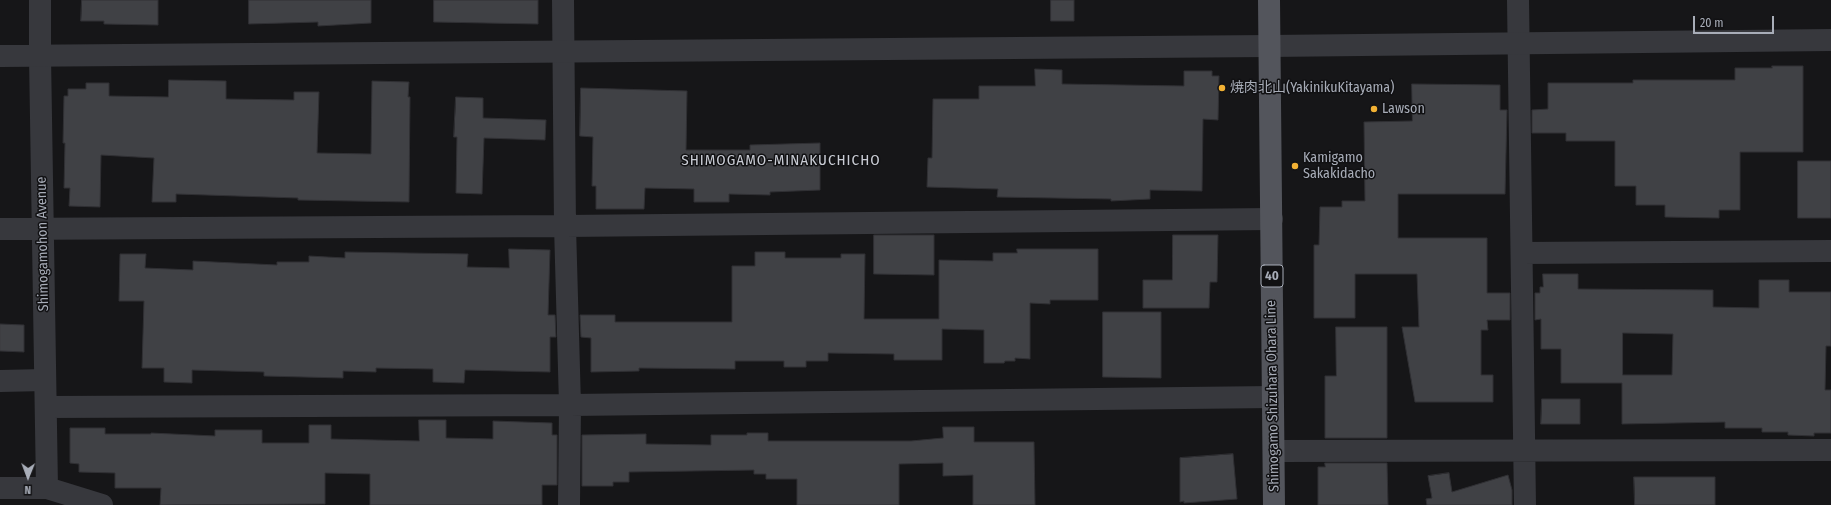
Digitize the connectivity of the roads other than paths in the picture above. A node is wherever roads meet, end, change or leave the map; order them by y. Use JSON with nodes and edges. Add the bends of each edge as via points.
{"nodes":[{"id":1,"x":40,"y":0,"type":"edge"},
{"id":2,"x":563,"y":0,"type":"edge"},
{"id":3,"x":1269,"y":0,"type":"edge"},
{"id":4,"x":1518,"y":0,"type":"edge"},
{"id":5,"x":1831,"y":40,"type":"edge"},
{"id":6,"x":1519,"y":44,"type":"junction"},
{"id":7,"x":1270,"y":46,"type":"junction"},
{"id":8,"x":563,"y":52,"type":"junction"},
{"id":9,"x":0,"y":56,"type":"edge"},
{"id":10,"x":40,"y":56,"type":"junction"},
{"id":11,"x":1272,"y":219,"type":"junction"},
{"id":12,"x":565,"y":226,"type":"junction"},
{"id":13,"x":0,"y":229,"type":"edge"},
{"id":14,"x":43,"y":229,"type":"junction"},
{"id":15,"x":1831,"y":251,"type":"edge"},
{"id":16,"x":1522,"y":253,"type":"junction"},
{"id":17,"x":45,"y":380,"type":"junction"},
{"id":18,"x":0,"y":381,"type":"edge"},
{"id":19,"x":1273,"y":397,"type":"junction"},
{"id":20,"x":570,"y":405,"type":"junction"},
{"id":21,"x":46,"y":407,"type":"junction"},
{"id":22,"x":1831,"y":450,"type":"edge"},
{"id":23,"x":1274,"y":451,"type":"junction"},
{"id":24,"x":1524,"y":451,"type":"junction"},
{"id":25,"x":0,"y":488,"type":"edge"},
{"id":26,"x":47,"y":488,"type":"junction"},
{"id":27,"x":102,"y":505,"type":"edge"},
{"id":28,"x":569,"y":505,"type":"edge"},
{"id":29,"x":1274,"y":505,"type":"edge"},
{"id":30,"x":1525,"y":505,"type":"edge"}],
"edges":[{"from":1,"to":10,"type":"street","name":"Shimogamohon Avenue"},
{"from":2,"to":8,"type":"street"},
{"from":3,"to":7,"type":"main road","name":"Shimogamo Shizuhara Ohara Line","number":"40"},
{"from":4,"to":6,"type":"street"},
{"from":5,"to":6,"type":"street"},
{"from":6,"to":7,"type":"street"},
{"from":6,"to":16,"type":"street"},
{"from":7,"to":8,"type":"street"},
{"from":7,"to":11,"type":"main road","name":"Shimogamo Shizuhara Ohara Line","number":"40"},
{"from":8,"to":10,"type":"street"},
{"from":8,"to":12,"type":"street"},
{"from":9,"to":10,"type":"street"},
{"from":10,"to":14,"type":"street","name":"Shimogamohon Avenue"},
{"from":11,"to":12,"type":"street"},
{"from":11,"to":19,"type":"main road","name":"Shimogamo Shizuhara Ohara Line","number":"40"},
{"from":12,"to":14,"type":"street"},
{"from":12,"to":20,"type":"street"},
{"from":13,"to":14,"type":"street"},
{"from":14,"to":17,"type":"street","name":"Shimogamohon Avenue"},
{"from":15,"to":16,"type":"street"},
{"from":16,"to":24,"type":"street"},
{"from":17,"to":18,"type":"street"},
{"from":17,"to":21,"type":"street","name":"Shimogamohon Avenue"},
{"from":19,"to":20,"type":"street"},
{"from":19,"to":23,"type":"main road","name":"Shimogamo Shizuhara Ohara Line","number":"40"},
{"from":20,"to":21,"type":"street"},
{"from":20,"to":28,"type":"street"},
{"from":21,"to":26,"type":"street","name":"Shimogamohon Avenue"},
{"from":22,"to":24,"type":"street"},
{"from":23,"to":24,"type":"street"},
{"from":23,"to":29,"type":"main road","name":"Shimogamo Shizuhara Ohara Line","number":"40"},
{"from":24,"to":30,"type":"street"},
{"from":25,"to":26,"type":"street"},
{"from":26,"to":27,"type":"street"}]}
